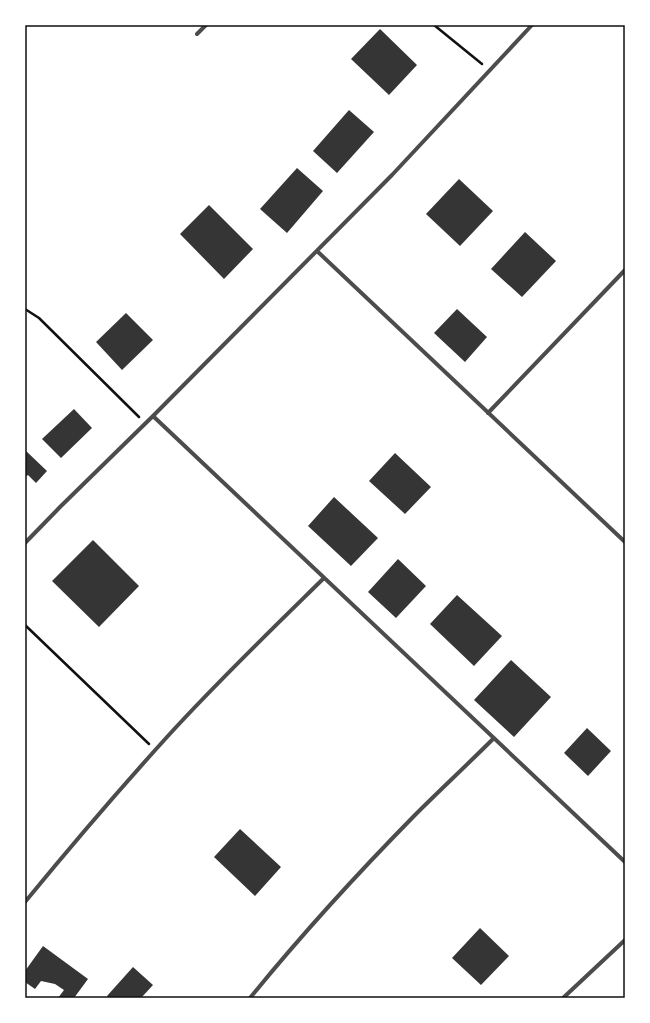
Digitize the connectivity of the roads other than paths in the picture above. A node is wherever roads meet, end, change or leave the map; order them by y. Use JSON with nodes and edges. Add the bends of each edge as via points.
{"nodes":[{"id":1,"x":206,"y":25,"type":"edge"},
{"id":2,"x":532,"y":25,"type":"edge"},
{"id":3,"x":197,"y":34,"type":"dead end"},
{"id":4,"x":317,"y":251,"type":"junction"},
{"id":5,"x":625,"y":270,"type":"edge"},
{"id":6,"x":488,"y":413,"type":"junction"},
{"id":7,"x":153,"y":416,"type":"junction"},
{"id":8,"x":625,"y":542,"type":"edge"},
{"id":9,"x":25,"y":543,"type":"edge"},
{"id":10,"x":324,"y":578,"type":"junction"},
{"id":11,"x":494,"y":738,"type":"junction"},
{"id":12,"x":625,"y":862,"type":"edge"},
{"id":13,"x":25,"y":902,"type":"edge"},
{"id":14,"x":625,"y":940,"type":"edge"},
{"id":15,"x":250,"y":998,"type":"edge"},
{"id":16,"x":563,"y":998,"type":"edge"}],
"edges":[{"from":1,"to":3,"type":"street"},
{"from":2,"to":4,"type":"street"},
{"from":4,"to":6,"type":"street"},
{"from":4,"to":7,"type":"street"},
{"from":5,"to":6,"type":"street"},
{"from":6,"to":8,"type":"street"},
{"from":7,"to":9,"type":"street"},
{"from":7,"to":10,"type":"street"},
{"from":10,"to":11,"type":"street"},
{"from":10,"to":13,"type":"street","via":[[244,656],[155,750]]},
{"from":11,"to":12,"type":"street"},
{"from":11,"to":15,"type":"street","via":[[340,893]]},
{"from":14,"to":16,"type":"street"}]}
